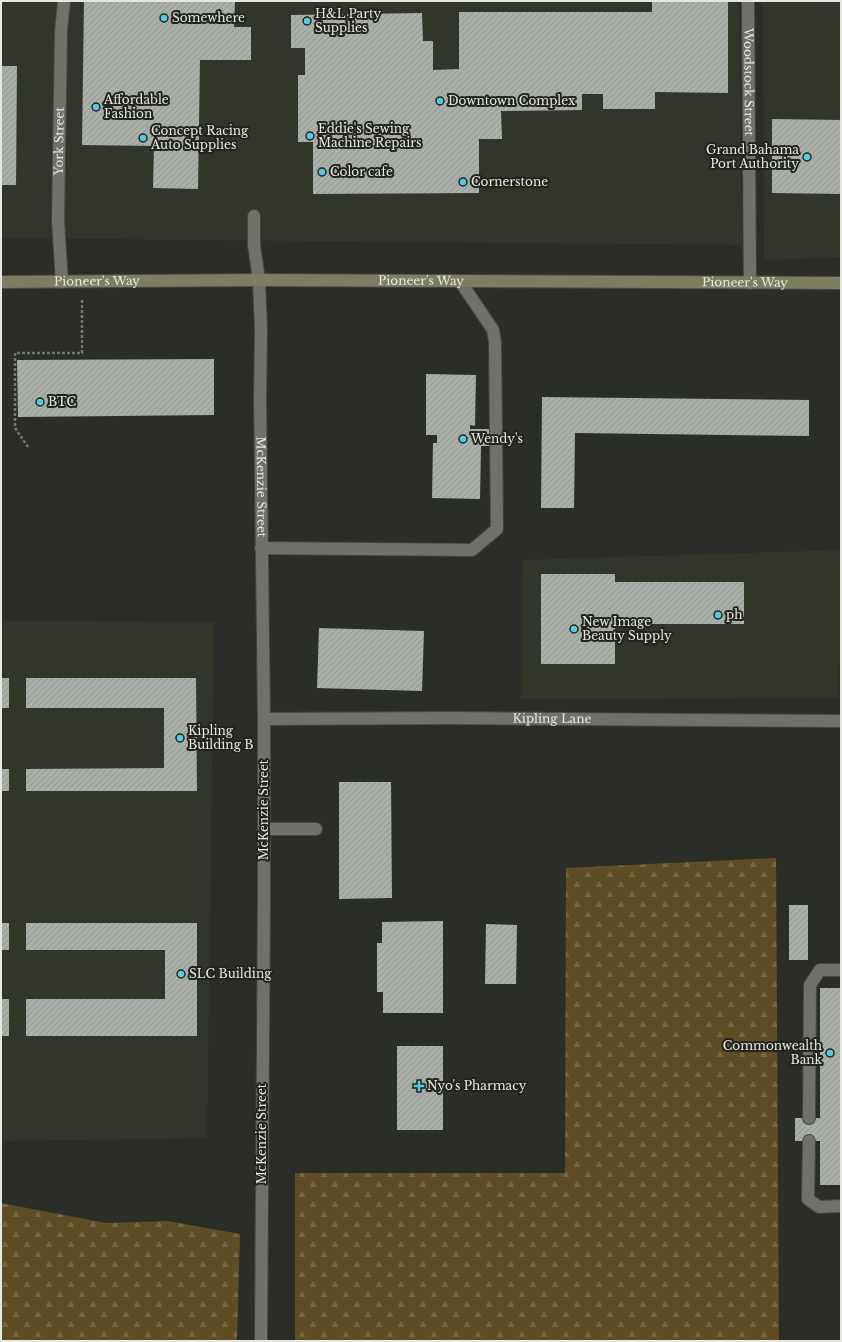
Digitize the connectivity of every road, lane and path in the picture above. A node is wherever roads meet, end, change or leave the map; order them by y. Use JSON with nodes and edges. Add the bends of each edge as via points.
{"nodes":[{"id":1,"x":64,"y":1,"type":"edge"},
{"id":2,"x":748,"y":1,"type":"edge"},
{"id":3,"x":254,"y":216,"type":"dead end"},
{"id":4,"x":258,"y":280,"type":"junction"},
{"id":5,"x":460,"y":281,"type":"junction"},
{"id":6,"x":1,"y":282,"type":"edge"},
{"id":7,"x":62,"y":282,"type":"junction"},
{"id":8,"x":82,"y":282,"type":"junction"},
{"id":9,"x":750,"y":283,"type":"junction"},
{"id":10,"x":841,"y":283,"type":"edge"},
{"id":11,"x":28,"y":447,"type":"dead end"},
{"id":12,"x":261,"y":548,"type":"junction"},
{"id":13,"x":264,"y":719,"type":"junction"},
{"id":14,"x":841,"y":720,"type":"edge"},
{"id":15,"x":264,"y":829,"type":"junction"},
{"id":16,"x":316,"y":829,"type":"dead end"},
{"id":17,"x":841,"y":970,"type":"edge"},
{"id":18,"x":809,"y":1118,"type":"dead end"},
{"id":19,"x":809,"y":1141,"type":"dead end"},
{"id":20,"x":841,"y":1206,"type":"edge"},
{"id":21,"x":261,"y":1341,"type":"edge"}],
"edges":[{"from":1,"to":7,"type":"street","name":"York Street","via":[[61,30],[58,220]]},
{"from":2,"to":9,"type":"street","name":"Woodstock Street"},
{"from":3,"to":4,"type":"street","name":"McKenzie Street"},
{"from":4,"to":5,"type":"main road","name":"Pioneer's Way"},
{"from":4,"to":8,"type":"main road","name":"Pioneer's Way"},
{"from":4,"to":12,"type":"street","name":"McKenzie Street","via":[[261,330]]},
{"from":5,"to":9,"type":"main road","name":"Pioneer's Way"},
{"from":5,"to":12,"type":"street","via":[[493,330],[495,342],[497,529],[472,550]]},
{"from":6,"to":7,"type":"main road","name":"Pioneer's Way"},
{"from":7,"to":8,"type":"main road","name":"Pioneer's Way"},
{"from":8,"to":11,"type":"path","via":[[82,353],[15,353],[15,428]]},
{"from":9,"to":10,"type":"main road","name":"Pioneer's Way"},
{"from":12,"to":13,"type":"street","name":"McKenzie Street"},
{"from":13,"to":14,"type":"street","name":"Kipling Lane"},
{"from":13,"to":15,"type":"street","name":"McKenzie Street"},
{"from":15,"to":16,"type":"street"},
{"from":15,"to":21,"type":"street","name":"McKenzie Street"},
{"from":17,"to":18,"type":"street","via":[[820,970],[810,985]]},
{"from":19,"to":20,"type":"street","via":[[808,1199],[819,1207]]}]}
